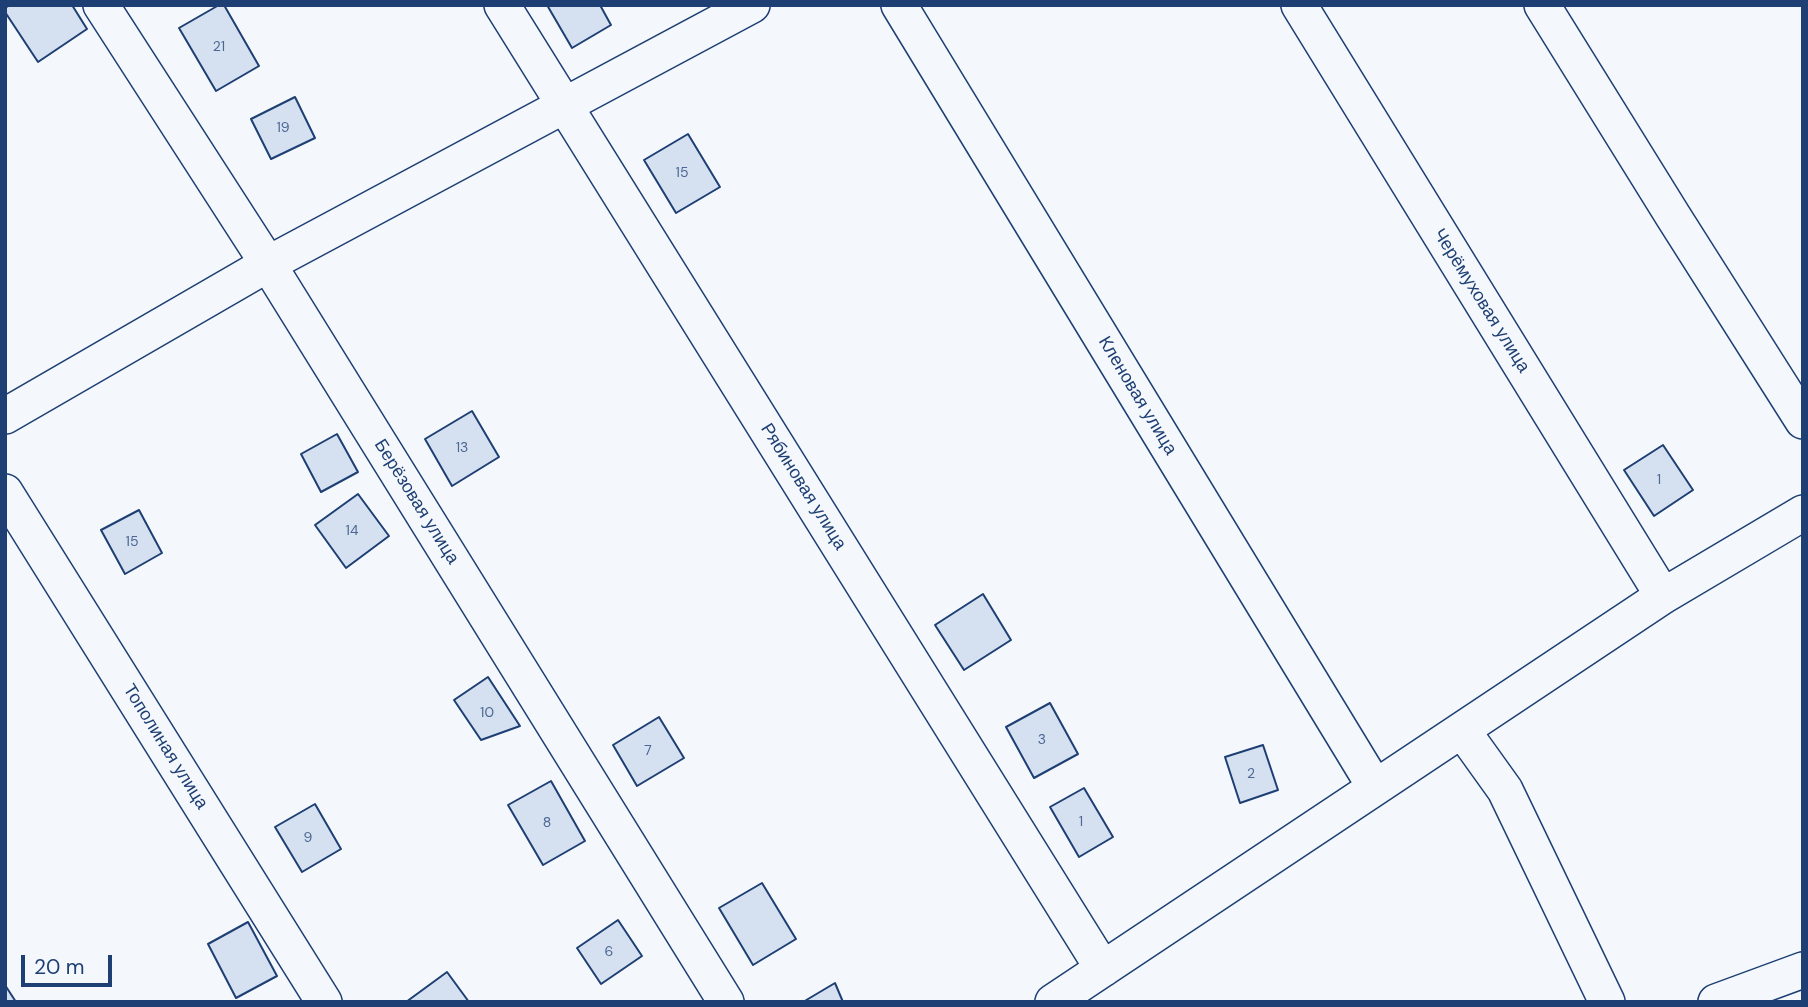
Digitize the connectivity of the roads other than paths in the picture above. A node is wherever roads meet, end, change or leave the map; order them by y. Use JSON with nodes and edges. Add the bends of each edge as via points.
{"nodes":[{"id":1,"x":100,"y":5,"type":"edge"},
{"id":2,"x":502,"y":5,"type":"edge"},
{"id":3,"x":752,"y":5,"type":"edge"},
{"id":4,"x":899,"y":5,"type":"edge"},
{"id":5,"x":1299,"y":5,"type":"edge"},
{"id":6,"x":1542,"y":5,"type":"edge"},
{"id":7,"x":566,"y":105,"type":"junction"},
{"id":8,"x":268,"y":264,"type":"junction"},
{"id":9,"x":5,"y":416,"type":"edge"},
{"id":10,"x":1803,"y":421,"type":"edge"},
{"id":11,"x":5,"y":492,"type":"edge"},
{"id":12,"x":1803,"y":513,"type":"edge"},
{"id":13,"x":1662,"y":596,"type":"junction"},
{"id":14,"x":1462,"y":730,"type":"junction"},
{"id":15,"x":1375,"y":787,"type":"junction"},
{"id":16,"x":1103,"y":969,"type":"junction"},
{"id":17,"x":1803,"y":970,"type":"edge"},
{"id":18,"x":324,"y":1002,"type":"edge"},
{"id":19,"x":726,"y":1002,"type":"edge"},
{"id":20,"x":1053,"y":1002,"type":"edge"},
{"id":21,"x":1607,"y":1002,"type":"edge"},
{"id":22,"x":1716,"y":1002,"type":"edge"}],
"edges":[{"from":1,"to":8,"type":"street","name":"Берёзовая улица"},
{"from":2,"to":7,"type":"street","name":"Рябиновая улица"},
{"from":3,"to":7,"type":"street"},
{"from":4,"to":15,"type":"street","name":"Кленовая улица"},
{"from":5,"to":13,"type":"street","name":"Черёмуховая улица"},
{"from":6,"to":10,"type":"street"},
{"from":7,"to":8,"type":"street"},
{"from":7,"to":16,"type":"street","name":"Рябиновая улица"},
{"from":8,"to":9,"type":"street"},
{"from":8,"to":19,"type":"street","name":"Берёзовая улица"},
{"from":11,"to":18,"type":"street","name":"Тополиная улица"},
{"from":12,"to":13,"type":"street"},
{"from":13,"to":14,"type":"street"},
{"from":14,"to":15,"type":"street"},
{"from":14,"to":21,"type":"street","via":[[1505,790]]},
{"from":15,"to":16,"type":"street"},
{"from":16,"to":20,"type":"street"},
{"from":17,"to":22,"type":"street"}]}
